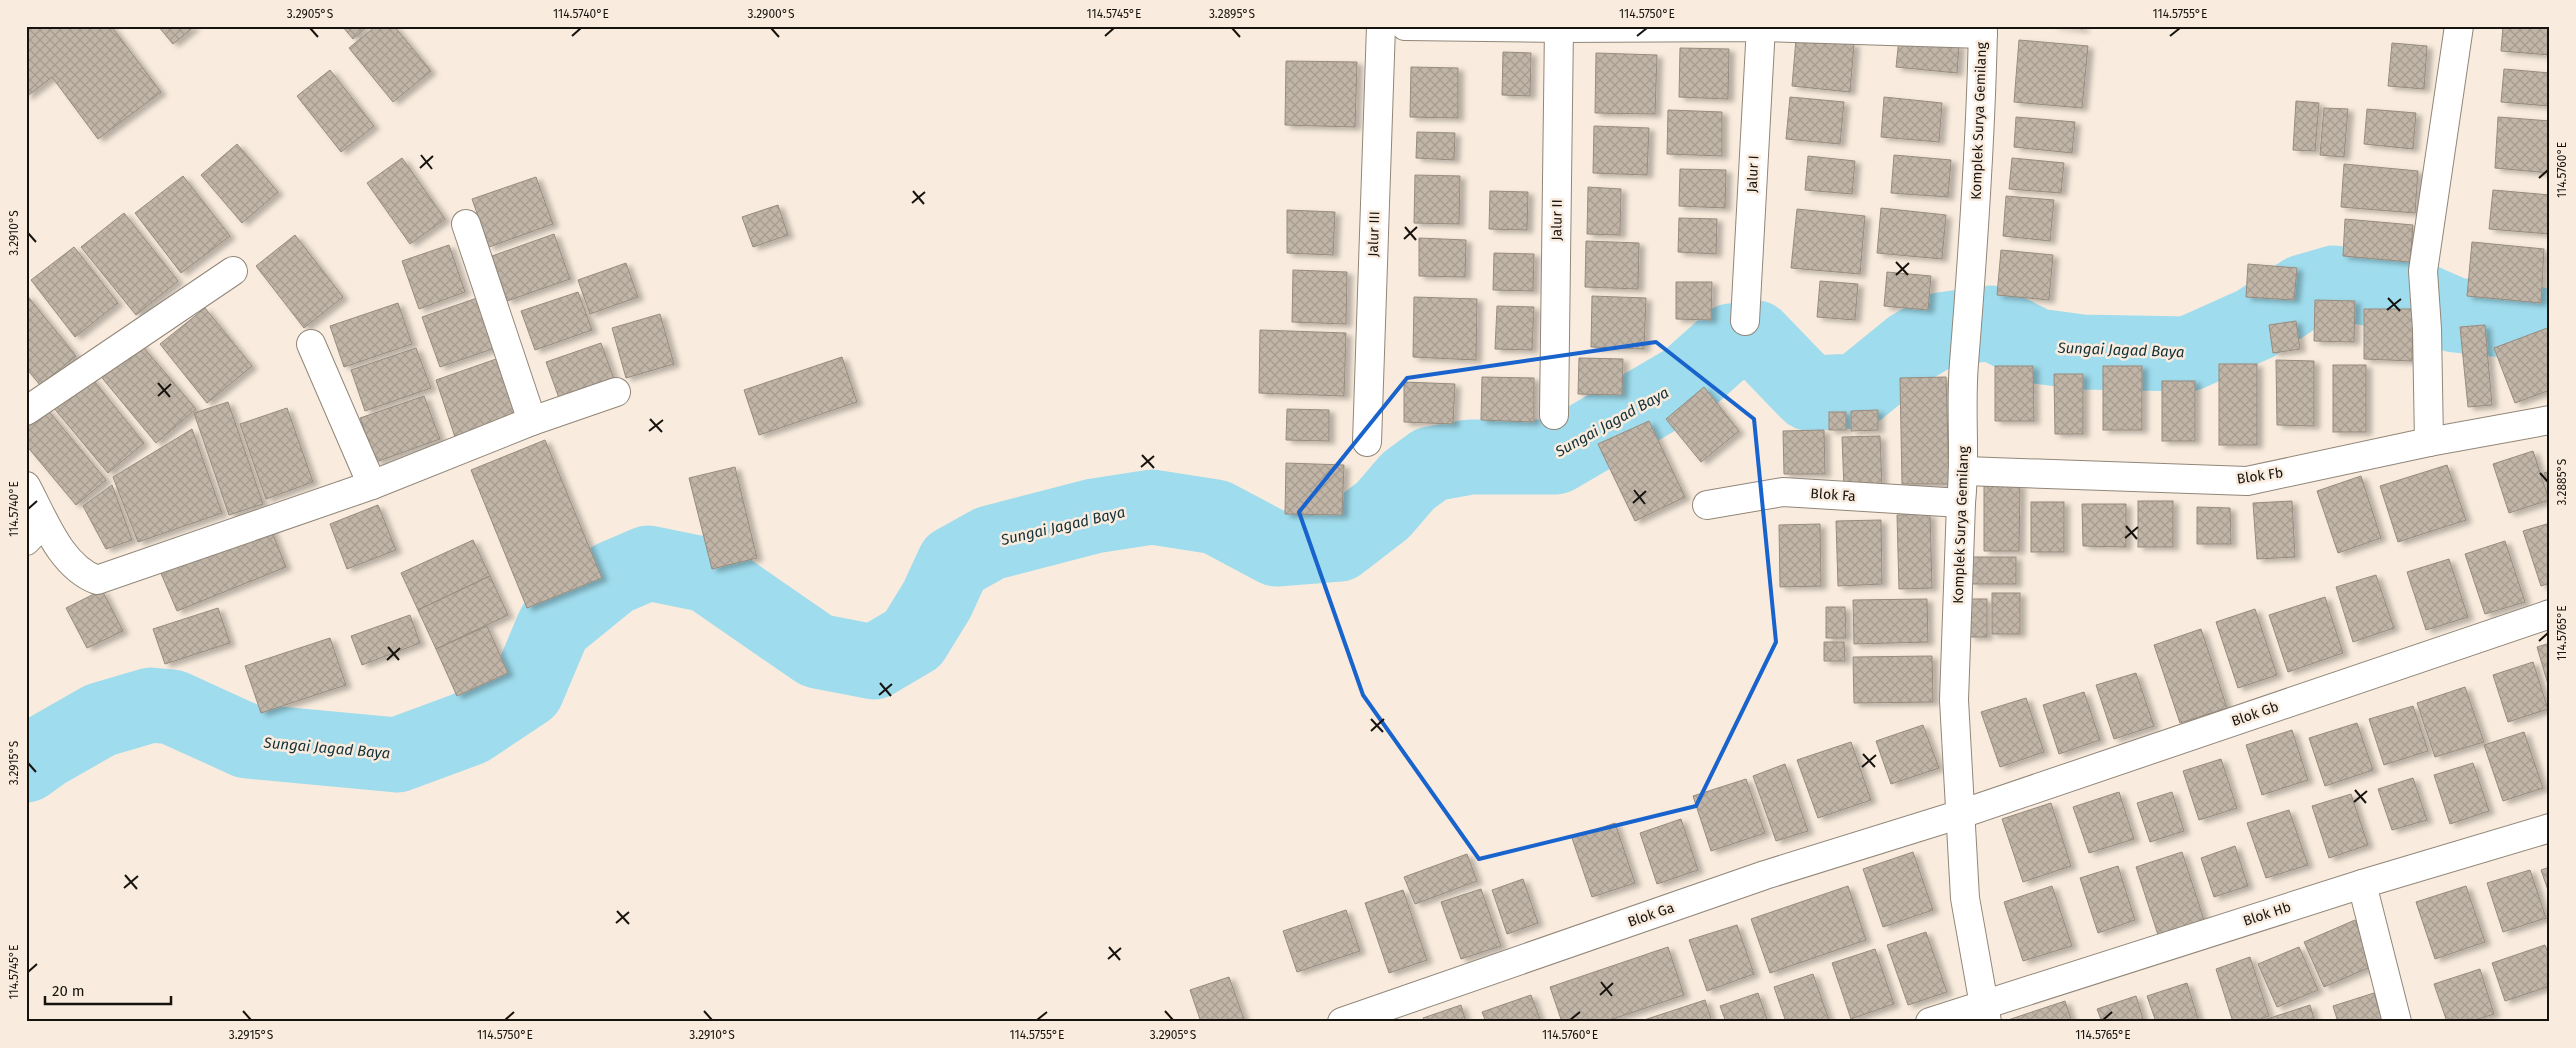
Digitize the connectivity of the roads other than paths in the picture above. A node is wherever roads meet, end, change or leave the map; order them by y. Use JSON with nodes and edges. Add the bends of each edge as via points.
{"nodes":[{"id":1,"x":1381,"y":26,"type":"edge"},
{"id":2,"x":1405,"y":26,"type":"edge"},
{"id":3,"x":1761,"y":26,"type":"edge"},
{"id":4,"x":2459,"y":26,"type":"edge"},
{"id":5,"x":1560,"y":27,"type":"edge"},
{"id":6,"x":1983,"y":30,"type":"edge"},
{"id":7,"x":466,"y":224,"type":"dead end"},
{"id":8,"x":233,"y":271,"type":"dead end"},
{"id":9,"x":1745,"y":321,"type":"dead end"},
{"id":10,"x":311,"y":344,"type":"dead end"},
{"id":11,"x":616,"y":392,"type":"dead end"},
{"id":12,"x":26,"y":411,"type":"edge"},
{"id":13,"x":1554,"y":415,"type":"dead end"},
{"id":14,"x":2550,"y":420,"type":"edge"},
{"id":15,"x":532,"y":421,"type":"junction"},
{"id":16,"x":1367,"y":442,"type":"dead end"},
{"id":17,"x":2429,"y":442,"type":"junction"},
{"id":18,"x":1965,"y":471,"type":"junction"},
{"id":19,"x":372,"y":485,"type":"junction"},
{"id":20,"x":26,"y":486,"type":"edge"},
{"id":21,"x":1961,"y":503,"type":"junction"},
{"id":22,"x":1707,"y":505,"type":"dead end"},
{"id":23,"x":35,"y":532,"type":"edge"},
{"id":24,"x":2550,"y":614,"type":"edge"},
{"id":25,"x":1961,"y":814,"type":"junction"},
{"id":26,"x":2550,"y":828,"type":"edge"},
{"id":27,"x":2362,"y":884,"type":"junction"},
{"id":28,"x":1986,"y":1013,"type":"edge"},
{"id":29,"x":1342,"y":1022,"type":"edge"},
{"id":30,"x":1930,"y":1022,"type":"edge"},
{"id":31,"x":2397,"y":1022,"type":"edge"}],
"edges":[{"from":1,"to":16,"type":"street","name":"Jalur III"},
{"from":2,"to":5,"type":"street"},
{"from":3,"to":5,"type":"street"},
{"from":3,"to":6,"type":"street"},
{"from":3,"to":9,"type":"street","name":"Jalur I"},
{"from":4,"to":17,"type":"street","via":[[2423,271]]},
{"from":5,"to":13,"type":"street","name":"Jalur II"},
{"from":6,"to":18,"type":"street","name":"Komplek Surya Gemilang","via":[[1965,349]]},
{"from":7,"to":15,"type":"street"},
{"from":8,"to":12,"type":"street"},
{"from":10,"to":19,"type":"street"},
{"from":11,"to":15,"type":"street"},
{"from":14,"to":17,"type":"street","name":"Blok Fb"},
{"from":15,"to":19,"type":"street"},
{"from":17,"to":18,"type":"street","name":"Blok Fb","via":[[2247,481]]},
{"from":18,"to":21,"type":"street","name":"Komplek Surya Gemilang"},
{"from":19,"to":23,"type":"street","via":[[96,580],[84,576]]},
{"from":20,"to":23,"type":"street"},
{"from":21,"to":22,"type":"street","name":"Blok Fa","via":[[1783,492]]},
{"from":21,"to":25,"type":"street","name":"Komplek Surya Gemilang","via":[[1954,700]]},
{"from":24,"to":25,"type":"street","name":"Blok Gb"},
{"from":25,"to":28,"type":"street","name":"Komplek Surya Gemilang","via":[[1966,898]]},
{"from":25,"to":29,"type":"street","name":"Blok Ga","via":[[1765,875]]},
{"from":26,"to":27,"type":"street","name":"Blok Hb"},
{"from":27,"to":28,"type":"street","name":"Blok Hb"},
{"from":27,"to":31,"type":"street"},
{"from":28,"to":30,"type":"street","name":"Blok Hb"}]}
